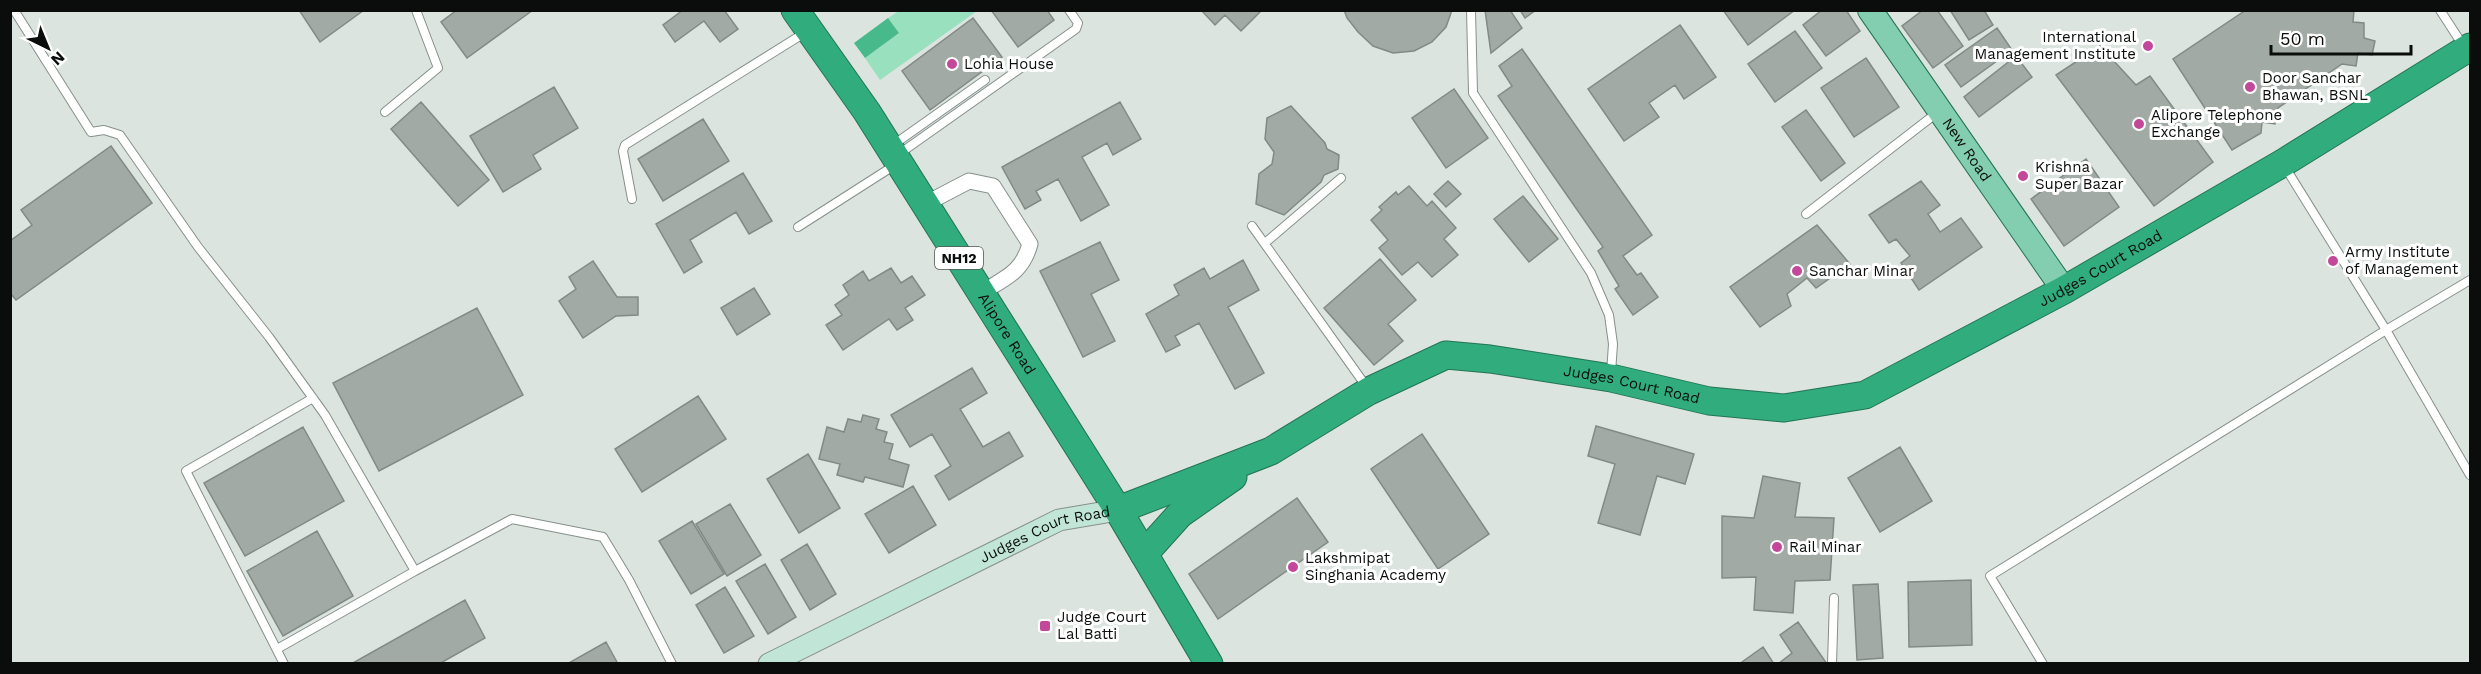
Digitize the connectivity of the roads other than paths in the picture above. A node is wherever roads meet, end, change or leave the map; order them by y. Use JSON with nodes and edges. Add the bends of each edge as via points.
{"nodes":[{"id":1,"x":14,"y":10,"type":"edge"},
{"id":2,"x":416,"y":10,"type":"edge"},
{"id":3,"x":1069,"y":10,"type":"edge"},
{"id":4,"x":1471,"y":10,"type":"edge"},
{"id":5,"x":1870,"y":10,"type":"edge"},
{"id":6,"x":2440,"y":10,"type":"edge"},
{"id":7,"x":802,"y":20,"type":"edge"},
{"id":8,"x":2468,"y":49,"type":"edge"},
{"id":9,"x":985,"y":80,"type":"dead end"},
{"id":10,"x":1940,"y":111,"type":"junction"},
{"id":11,"x":385,"y":112,"type":"dead end"},
{"id":12,"x":895,"y":156,"type":"junction"},
{"id":13,"x":2283,"y":163,"type":"junction"},
{"id":14,"x":1341,"y":178,"type":"dead end"},
{"id":15,"x":632,"y":199,"type":"dead end"},
{"id":16,"x":925,"y":204,"type":"junction"},
{"id":17,"x":1806,"y":214,"type":"dead end"},
{"id":18,"x":1252,"y":226,"type":"dead end"},
{"id":19,"x":798,"y":227,"type":"dead end"},
{"id":20,"x":1265,"y":243,"type":"junction"},
{"id":21,"x":2470,"y":280,"type":"edge"},
{"id":22,"x":2064,"y":290,"type":"junction"},
{"id":23,"x":981,"y":293,"type":"junction"},
{"id":24,"x":2386,"y":330,"type":"junction"},
{"id":25,"x":1611,"y":378,"type":"junction"},
{"id":26,"x":1370,"y":391,"type":"junction"},
{"id":27,"x":313,"y":398,"type":"junction"},
{"id":28,"x":1271,"y":451,"type":"junction"},
{"id":29,"x":2470,"y":475,"type":"edge"},
{"id":30,"x":1118,"y":510,"type":"junction"},
{"id":31,"x":1144,"y":554,"type":"junction"},
{"id":32,"x":415,"y":571,"type":"junction"},
{"id":33,"x":1834,"y":598,"type":"dead end"},
{"id":34,"x":277,"y":649,"type":"junction"},
{"id":35,"x":284,"y":663,"type":"edge"},
{"id":36,"x":672,"y":663,"type":"edge"},
{"id":37,"x":770,"y":663,"type":"edge"},
{"id":38,"x":1209,"y":663,"type":"edge"},
{"id":39,"x":1832,"y":663,"type":"edge"},
{"id":40,"x":2043,"y":663,"type":"edge"}],
"edges":[{"from":1,"to":27,"type":"lane","via":[[91,132],[104,130],[120,135],[198,247]]},
{"from":2,"to":11,"type":"lane","via":[[438,68]]},
{"from":3,"to":12,"type":"lane","via":[[1078,23],[1076,29]]},
{"from":4,"to":25,"type":"lane","via":[[1473,93],[1591,273],[1609,315],[1613,344]]},
{"from":5,"to":10,"type":"main road","name":"New Road"},
{"from":6,"to":8,"type":"lane"},
{"from":7,"to":12,"type":"highway","name":"Alipore Road","number":"NH12"},
{"from":7,"to":15,"type":"lane","via":[[625,145]]},
{"from":8,"to":13,"type":"highway","name":"Judges Court Road"},
{"from":9,"to":12,"type":"lane"},
{"from":10,"to":17,"type":"lane"},
{"from":10,"to":22,"type":"main road","name":"New Road"},
{"from":12,"to":16,"type":"highway","name":"Alipore Road","number":"NH12"},
{"from":12,"to":19,"type":"lane"},
{"from":13,"to":22,"type":"highway","name":"Judges Court Road"},
{"from":13,"to":24,"type":"lane"},
{"from":14,"to":20,"type":"lane"},
{"from":16,"to":23,"type":"highway","name":"Alipore Road","number":"NH12"},
{"from":16,"to":23,"type":"street","via":[[969,181],[993,186],[1024,234],[1030,244],[1025,260],[1015,272]]},
{"from":18,"to":20,"type":"lane"},
{"from":20,"to":26,"type":"lane"},
{"from":21,"to":24,"type":"lane"},
{"from":22,"to":25,"type":"highway","name":"Judges Court Road","via":[[1865,395],[1784,408],[1709,401]]},
{"from":23,"to":30,"type":"highway","name":"Alipore Road","number":"NH12"},
{"from":24,"to":29,"type":"lane"},
{"from":24,"to":40,"type":"lane","via":[[1990,576]]},
{"from":25,"to":26,"type":"highway","name":"Judges Court Road","via":[[1446,355]]},
{"from":26,"to":28,"type":"highway","name":"Judges Court Road"},
{"from":27,"to":32,"type":"lane"},
{"from":27,"to":34,"type":"lane","via":[[186,471]]},
{"from":28,"to":30,"type":"highway","name":"Judges Court Road"},
{"from":28,"to":31,"type":"highway","via":[[1180,514]]},
{"from":30,"to":31,"type":"highway","name":"Alipore Road","number":"NH12"},
{"from":30,"to":37,"type":"main road","name":"Judges Court Road","via":[[1059,520]]},
{"from":31,"to":38,"type":"highway","name":"Alipore Road","number":"NH12"},
{"from":32,"to":34,"type":"lane"},
{"from":32,"to":36,"type":"lane","via":[[512,519],[603,537]]},
{"from":33,"to":39,"type":"lane"},
{"from":34,"to":35,"type":"lane"}]}
